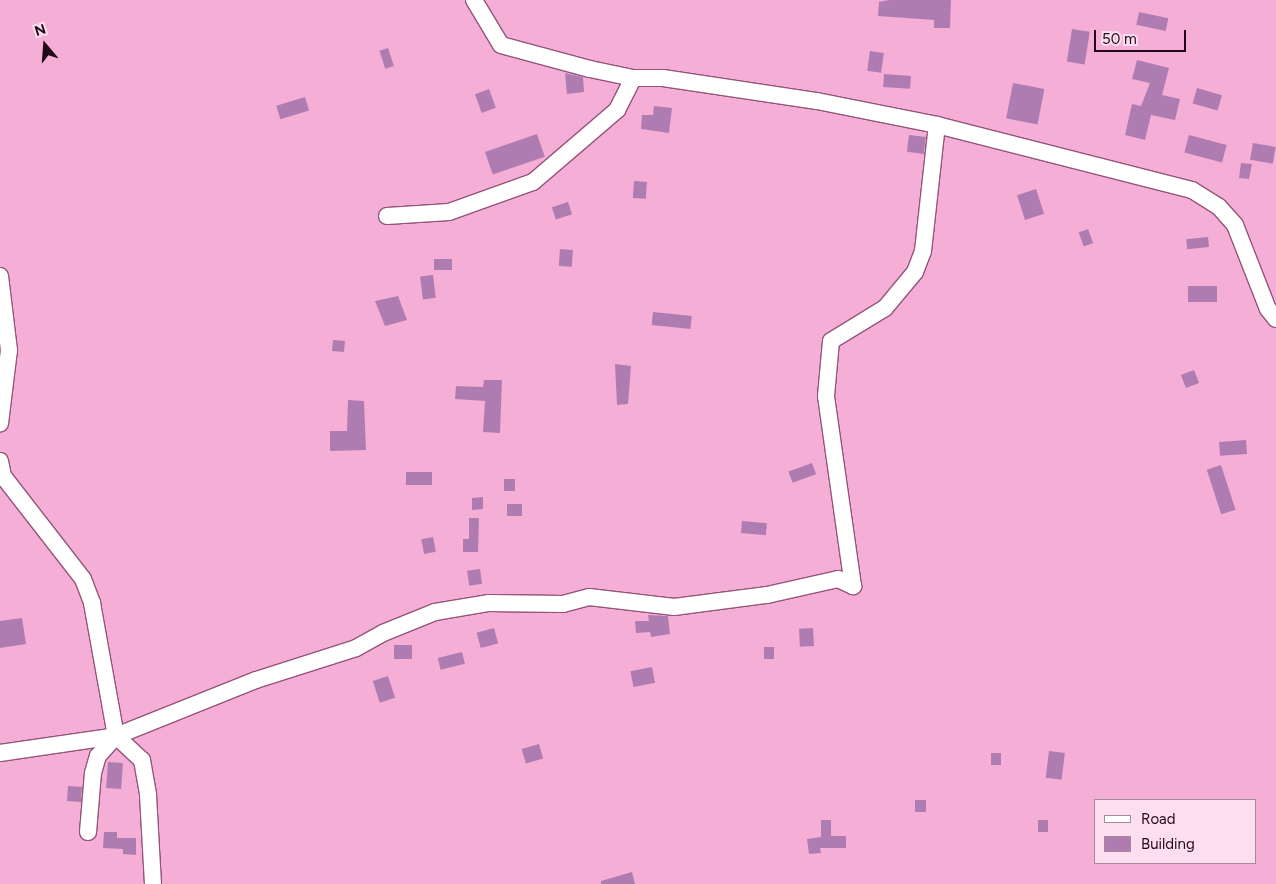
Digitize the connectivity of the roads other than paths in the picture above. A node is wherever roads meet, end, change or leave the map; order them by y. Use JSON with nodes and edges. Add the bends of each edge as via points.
{"nodes":[{"id":1,"x":474,"y":0,"type":"edge"},
{"id":2,"x":633,"y":78,"type":"junction"},
{"id":3,"x":936,"y":125,"type":"junction"},
{"id":4,"x":387,"y":216,"type":"dead end"},
{"id":5,"x":0,"y":276,"type":"edge"},
{"id":6,"x":1276,"y":319,"type":"edge"},
{"id":7,"x":0,"y":423,"type":"edge"},
{"id":8,"x":0,"y":461,"type":"edge"},
{"id":9,"x":116,"y":736,"type":"junction"},
{"id":10,"x":0,"y":754,"type":"edge"},
{"id":11,"x":88,"y":832,"type":"dead end"},
{"id":12,"x":153,"y":884,"type":"edge"}],
"edges":[{"from":1,"to":2,"type":"street","via":[[501,45]]},
{"from":2,"to":3,"type":"street","via":[[663,78],[817,101]]},
{"from":2,"to":4,"type":"street","via":[[617,110],[533,182],[450,212]]},
{"from":3,"to":6,"type":"street","via":[[1192,190],[1219,207],[1235,224],[1268,309]]},
{"from":3,"to":9,"type":"street","via":[[924,251],[915,272],[885,308],[831,340],[826,396],[853,563],[853,586],[838,579],[767,595],[674,607],[589,597],[562,604],[489,603],[435,612],[356,648],[256,680]]},
{"from":5,"to":7,"type":"street","via":[[9,350]]},
{"from":8,"to":9,"type":"street","via":[[3,476],[83,579],[96,622]]},
{"from":9,"to":10,"type":"street"},
{"from":9,"to":11,"type":"street","via":[[98,756],[93,773]]},
{"from":9,"to":12,"type":"street","via":[[142,760]]}]}
